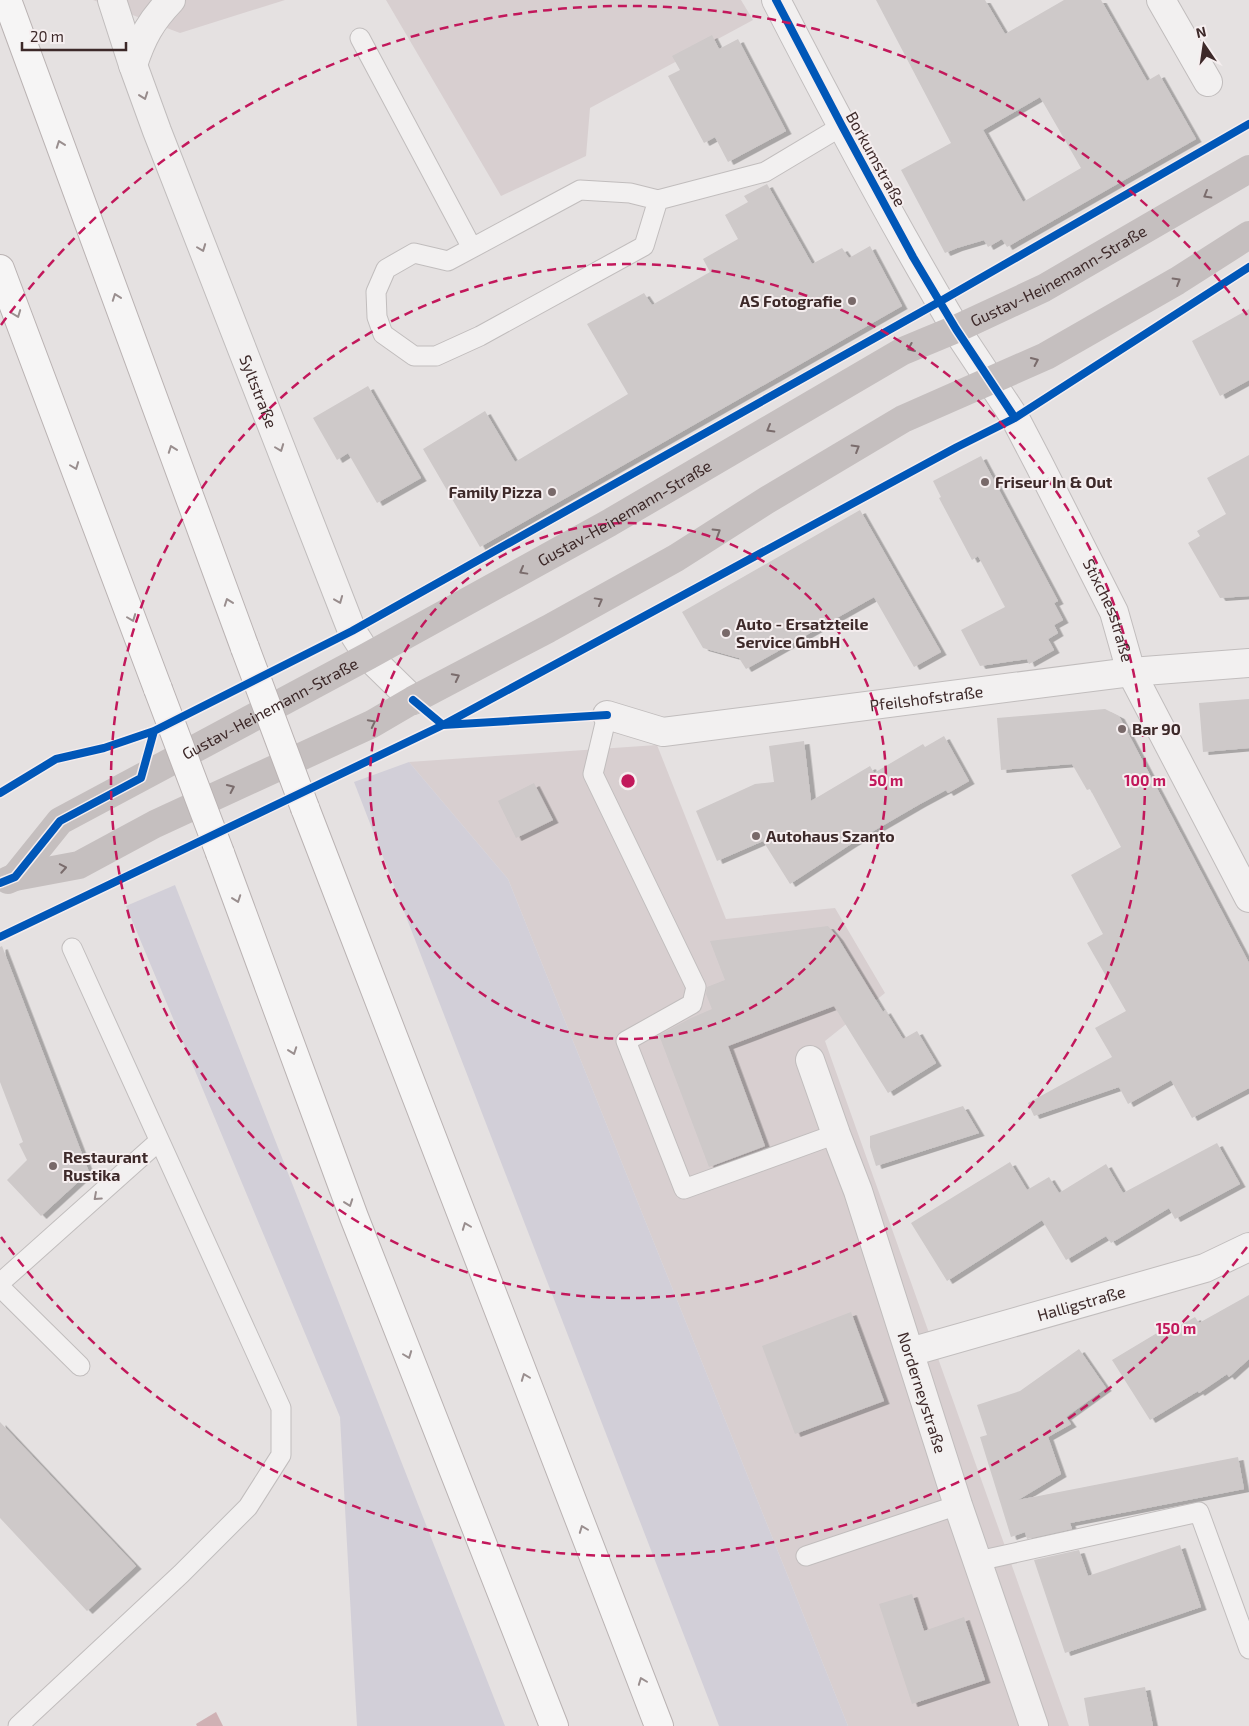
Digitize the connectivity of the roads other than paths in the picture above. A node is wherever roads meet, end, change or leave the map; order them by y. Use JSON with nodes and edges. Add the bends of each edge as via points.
{"nodes":[{"id":1,"x":7,"y":0,"type":"edge"},
{"id":2,"x":112,"y":0,"type":"edge"},
{"id":3,"x":171,"y":0,"type":"edge"},
{"id":4,"x":776,"y":0,"type":"edge"},
{"id":5,"x":1161,"y":0,"type":"edge"},
{"id":6,"x":360,"y":38,"type":"dead end"},
{"id":7,"x":133,"y":65,"type":"junction"},
{"id":8,"x":1208,"y":82,"type":"dead end"},
{"id":9,"x":842,"y":126,"type":"junction"},
{"id":10,"x":1249,"y":169,"type":"edge"},
{"id":11,"x":658,"y":200,"type":"junction"},
{"id":12,"x":1249,"y":236,"type":"edge"},
{"id":13,"x":472,"y":248,"type":"junction"},
{"id":14,"x":0,"y":269,"type":"edge"},
{"id":15,"x":956,"y":330,"type":"junction"},
{"id":16,"x":991,"y":382,"type":"junction"},
{"id":17,"x":368,"y":656,"type":"junction"},
{"id":18,"x":1249,"y":663,"type":"edge"},
{"id":19,"x":1131,"y":672,"type":"junction"},
{"id":20,"x":412,"y":700,"type":"junction"},
{"id":21,"x":607,"y":715,"type":"joint"},
{"id":22,"x":7,"y":880,"type":"edge"},
{"id":23,"x":1249,"y":898,"type":"edge"},
{"id":24,"x":72,"y":948,"type":"dead end"},
{"id":25,"x":810,"y":1060,"type":"dead end"},
{"id":26,"x":836,"y":1134,"type":"junction"},
{"id":27,"x":159,"y":1141,"type":"junction"},
{"id":28,"x":1249,"y":1247,"type":"edge"},
{"id":29,"x":0,"y":1283,"type":"edge"},
{"id":30,"x":0,"y":1287,"type":"edge"},
{"id":31,"x":910,"y":1352,"type":"junction"},
{"id":32,"x":80,"y":1366,"type":"dead end"},
{"id":33,"x":958,"y":1505,"type":"junction"},
{"id":34,"x":806,"y":1556,"type":"dead end"},
{"id":35,"x":978,"y":1561,"type":"junction"},
{"id":36,"x":1249,"y":1649,"type":"edge"},
{"id":37,"x":18,"y":1726,"type":"edge"},
{"id":38,"x":554,"y":1726,"type":"edge"},
{"id":39,"x":659,"y":1726,"type":"edge"},
{"id":40,"x":1034,"y":1726,"type":"edge"}],
"edges":[{"from":39,"to":1,"type":"highway","one_way":true,"bridge":true,"via":[[305,808]]},
{"from":2,"to":7,"type":"street","name":"Syltstraße"},
{"from":3,"to":7,"type":"street","via":[[143,37]]},
{"from":4,"to":9,"type":"street","name":"Borkumstraße"},
{"from":5,"to":8,"type":"street"},
{"from":6,"to":13,"type":"lane"},
{"from":7,"to":17,"type":"street","name":"Syltstraße","one_way":true,"via":[[352,631]]},
{"from":9,"to":11,"type":"lane","via":[[766,172]]},
{"from":9,"to":15,"type":"street","name":"Borkumstraße"},
{"from":10,"to":15,"type":"main road","name":"Gustav-Heinemann-Straße","one_way":true,"via":[[1044,288]]},
{"from":11,"to":13,"type":"lane","via":[[630,193],[580,190]]},
{"from":11,"to":13,"type":"lane","via":[[644,246],[480,336],[436,356],[414,356],[383,334],[377,317],[376,292],[386,269],[414,253],[448,261]]},
{"from":16,"to":12,"type":"main road","name":"Gustav-Heinemann-Straße","one_way":true,"via":[[1046,356]]},
{"from":14,"to":38,"type":"highway","one_way":true,"bridge":true,"via":[[354,1217]]},
{"from":15,"to":16,"type":"street","name":"Stixchesstraße"},
{"from":15,"to":17,"type":"main road","name":"Gustav-Heinemann-Straße","one_way":true,"via":[[903,351],[610,523]]},
{"from":16,"to":19,"type":"street","name":"Stixchesstraße","via":[[1040,464],[1114,612]]},
{"from":20,"to":16,"type":"main road","name":"Gustav-Heinemann-Straße","one_way":true,"via":[[548,630],[676,558],[904,419]]},
{"from":17,"to":20,"type":"street","name":"Syltstraße"},
{"from":17,"to":22,"type":"main road","name":"Gustav-Heinemann-Straße","via":[[60,821]]},
{"from":18,"to":19,"type":"street","name":"Pfeilshofstraße"},
{"from":19,"to":21,"type":"street","name":"Pfeilshofstraße","via":[[663,732]]},
{"from":19,"to":23,"type":"street","name":"Stixchesstraße"},
{"from":22,"to":20,"type":"main road","name":"Gustav-Heinemann-Straße","one_way":true,"via":[[79,865],[155,824],[372,724]]},
{"from":21,"to":26,"type":"lane","via":[[593,774],[696,987],[692,1004],[626,1041],[684,1189]]},
{"from":24,"to":27,"type":"lane"},
{"from":25,"to":26,"type":"street","name":"Norderneystraße"},
{"from":26,"to":31,"type":"street","name":"Norderneystraße","via":[[858,1191]]},
{"from":27,"to":29,"type":"lane","one_way":true},
{"from":27,"to":37,"type":"lane","via":[[281,1408],[281,1455],[248,1507]]},
{"from":28,"to":31,"type":"street","name":"Halligstraße","via":[[1205,1268]]},
{"from":30,"to":32,"type":"lane"},
{"from":31,"to":33,"type":"street","name":"Norderneystraße"},
{"from":33,"to":34,"type":"lane"},
{"from":33,"to":35,"type":"street","name":"Norderneystraße"},
{"from":35,"to":36,"type":"lane","via":[[1199,1512]]},
{"from":35,"to":40,"type":"street","name":"Norderneystraße"}]}
